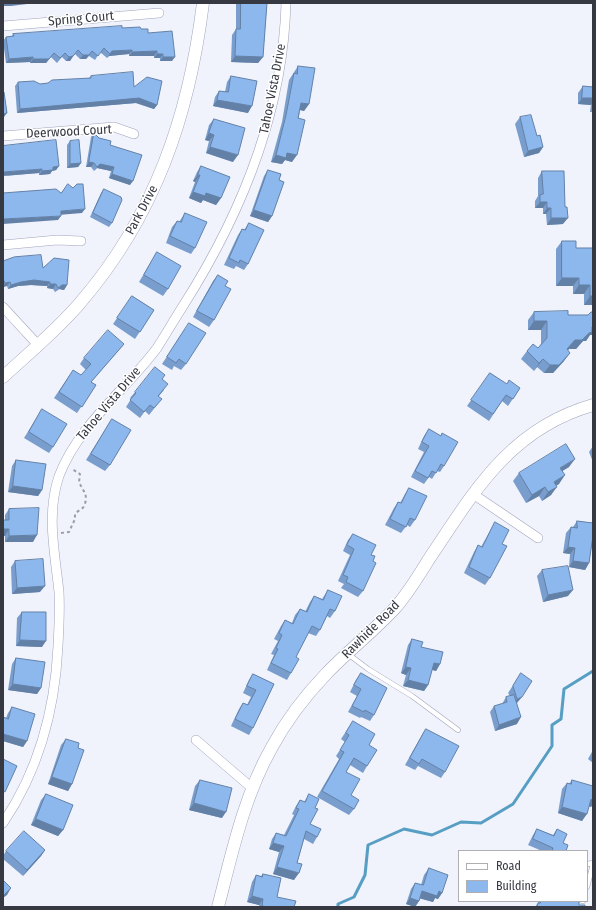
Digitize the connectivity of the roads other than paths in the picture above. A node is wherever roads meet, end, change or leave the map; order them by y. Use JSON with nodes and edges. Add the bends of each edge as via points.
{"nodes":[{"id":1,"x":203,"y":3,"type":"edge"},
{"id":2,"x":286,"y":3,"type":"edge"},
{"id":3,"x":159,"y":13,"type":"dead end"},
{"id":4,"x":3,"y":26,"type":"edge"},
{"id":5,"x":134,"y":134,"type":"dead end"},
{"id":6,"x":3,"y":136,"type":"edge"},
{"id":7,"x":81,"y":241,"type":"dead end"},
{"id":8,"x":3,"y":246,"type":"edge"},
{"id":9,"x":3,"y":307,"type":"edge"},
{"id":10,"x":38,"y":345,"type":"junction"},
{"id":11,"x":3,"y":377,"type":"edge"},
{"id":12,"x":593,"y":405,"type":"edge"},
{"id":13,"x":473,"y":494,"type":"junction"},
{"id":14,"x":538,"y":538,"type":"dead end"},
{"id":15,"x":347,"y":653,"type":"junction"},
{"id":16,"x":458,"y":730,"type":"dead end"},
{"id":17,"x":196,"y":740,"type":"dead end"},
{"id":18,"x":252,"y":788,"type":"junction"},
{"id":19,"x":3,"y":823,"type":"edge"},
{"id":20,"x":593,"y":863,"type":"edge"},
{"id":21,"x":588,"y":883,"type":"edge"},
{"id":22,"x":218,"y":907,"type":"edge"}],
"edges":[{"from":1,"to":10,"type":"street","name":"Park Drive","via":[[197,50],[186,101],[172,146],[154,189],[109,266],[79,304]]},
{"from":2,"to":19,"type":"street","name":"Tahoe Vista Drive","via":[[280,64],[270,116],[253,170],[228,227],[203,274],[156,348],[87,427],[63,466],[52,504],[60,623],[54,693],[45,735],[34,767],[18,802]]},
{"from":3,"to":4,"type":"street","name":"Spring Court"},
{"from":5,"to":6,"type":"street","name":"Deerwood Court","via":[[114,127]]},
{"from":7,"to":8,"type":"street","via":[[58,240]]},
{"from":9,"to":10,"type":"street"},
{"from":10,"to":11,"type":"street","name":"Park Drive"},
{"from":12,"to":13,"type":"street","name":"Rawhide Road","via":[[566,415],[532,434],[489,472]]},
{"from":13,"to":14,"type":"street"},
{"from":13,"to":15,"type":"street","name":"Rawhide Road","via":[[408,591],[384,619]]},
{"from":15,"to":16,"type":"lane"},
{"from":15,"to":18,"type":"street","name":"Rawhide Road","via":[[297,709],[272,747]]},
{"from":17,"to":18,"type":"street"},
{"from":18,"to":22,"type":"street","name":"Rawhide Road"},
{"from":20,"to":21,"type":"lane"}]}
